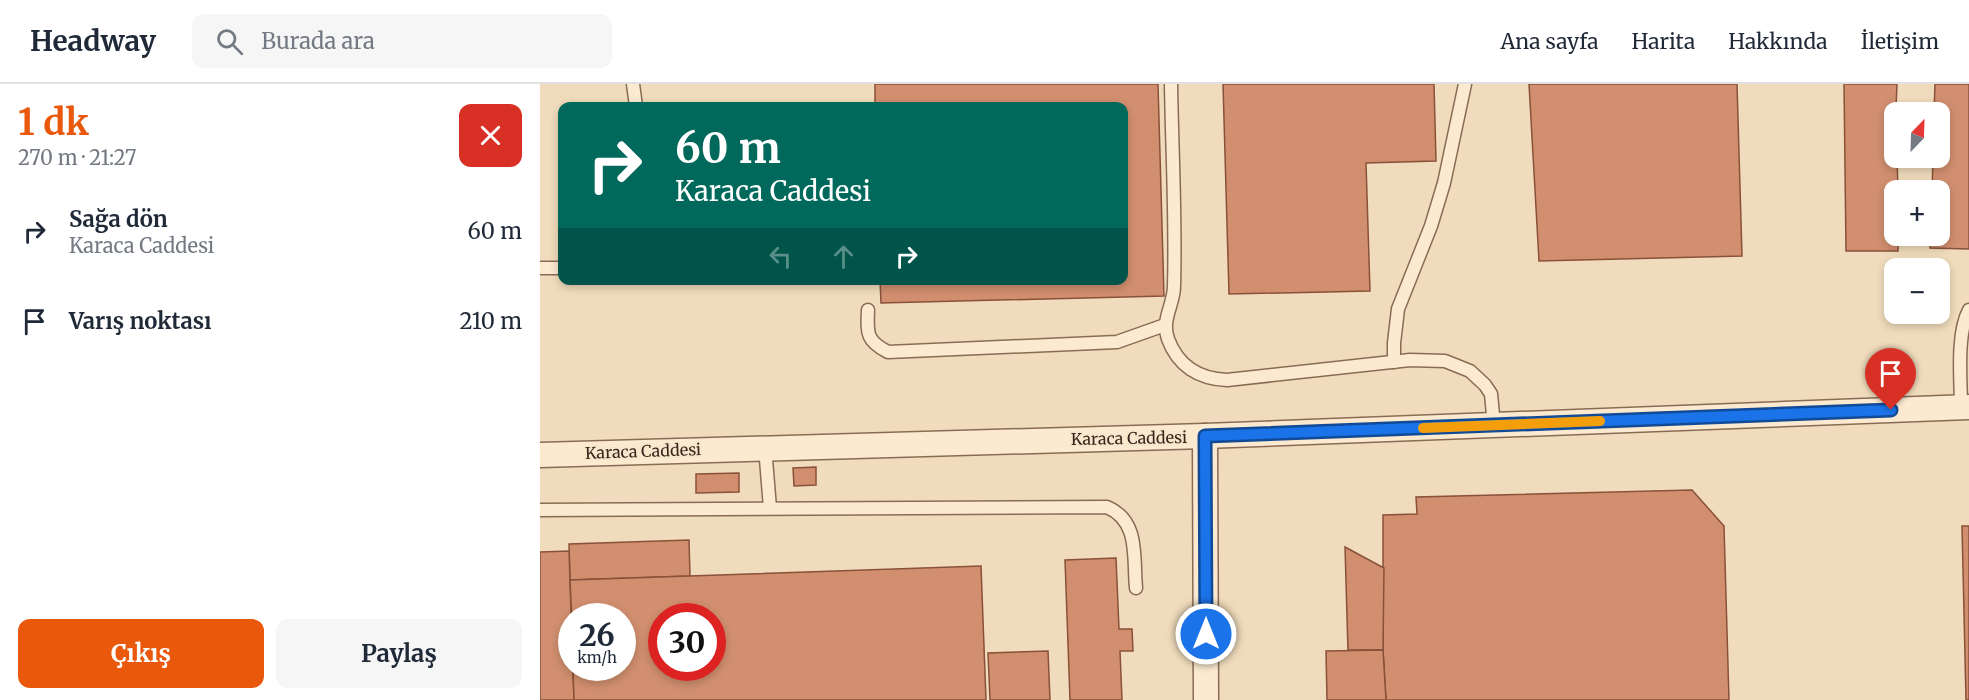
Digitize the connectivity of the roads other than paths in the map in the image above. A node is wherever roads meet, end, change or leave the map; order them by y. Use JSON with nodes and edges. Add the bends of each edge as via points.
{"nodes":[{"id":1,"x":633,"y":84,"type":"edge"},
{"id":2,"x":1171,"y":84,"type":"edge"},
{"id":3,"x":1465,"y":84,"type":"edge"},
{"id":4,"x":635,"y":102,"type":"edge"},
{"id":5,"x":540,"y":268,"type":"edge"},
{"id":6,"x":558,"y":268,"type":"edge"},
{"id":7,"x":868,"y":310,"type":"dead end"},
{"id":8,"x":1969,"y":310,"type":"edge"},
{"id":9,"x":1165,"y":325,"type":"junction"},
{"id":10,"x":1394,"y":362,"type":"junction"},
{"id":11,"x":1965,"y":407,"type":"edge"},
{"id":12,"x":1494,"y":425,"type":"junction"},
{"id":13,"x":1205,"y":436,"type":"junction"},
{"id":14,"x":765,"y":447,"type":"junction"},
{"id":15,"x":540,"y":454,"type":"edge"},
{"id":16,"x":770,"y":508,"type":"junction"},
{"id":17,"x":540,"y":510,"type":"edge"},
{"id":18,"x":1136,"y":588,"type":"dead end"},
{"id":19,"x":1206,"y":700,"type":"edge"}],
"edges":[{"from":1,"to":4,"type":"lane"},
{"from":2,"to":9,"type":"lane","via":[[1174,288]]},
{"from":3,"to":10,"type":"lane","via":[[1444,183],[1398,309]]},
{"from":5,"to":6,"type":"lane"},
{"from":7,"to":9,"type":"lane","via":[[867,334],[888,352],[1117,342]]},
{"from":8,"to":11,"type":"lane","via":[[1961,350]]},
{"from":9,"to":10,"type":"lane","via":[[1180,360],[1214,380]]},
{"from":10,"to":12,"type":"lane","via":[[1445,361],[1470,371],[1491,394]]},
{"from":11,"to":12,"type":"street","name":"Karaca Caddesi"},
{"from":12,"to":13,"type":"street","name":"Karaca Caddesi"},
{"from":13,"to":14,"type":"street","name":"Karaca Caddesi"},
{"from":13,"to":19,"type":"street"},
{"from":14,"to":15,"type":"street","name":"Karaca Caddesi"},
{"from":14,"to":16,"type":"lane"},
{"from":16,"to":17,"type":"lane"},
{"from":16,"to":18,"type":"lane","via":[[1107,507],[1129,524]]}]}
